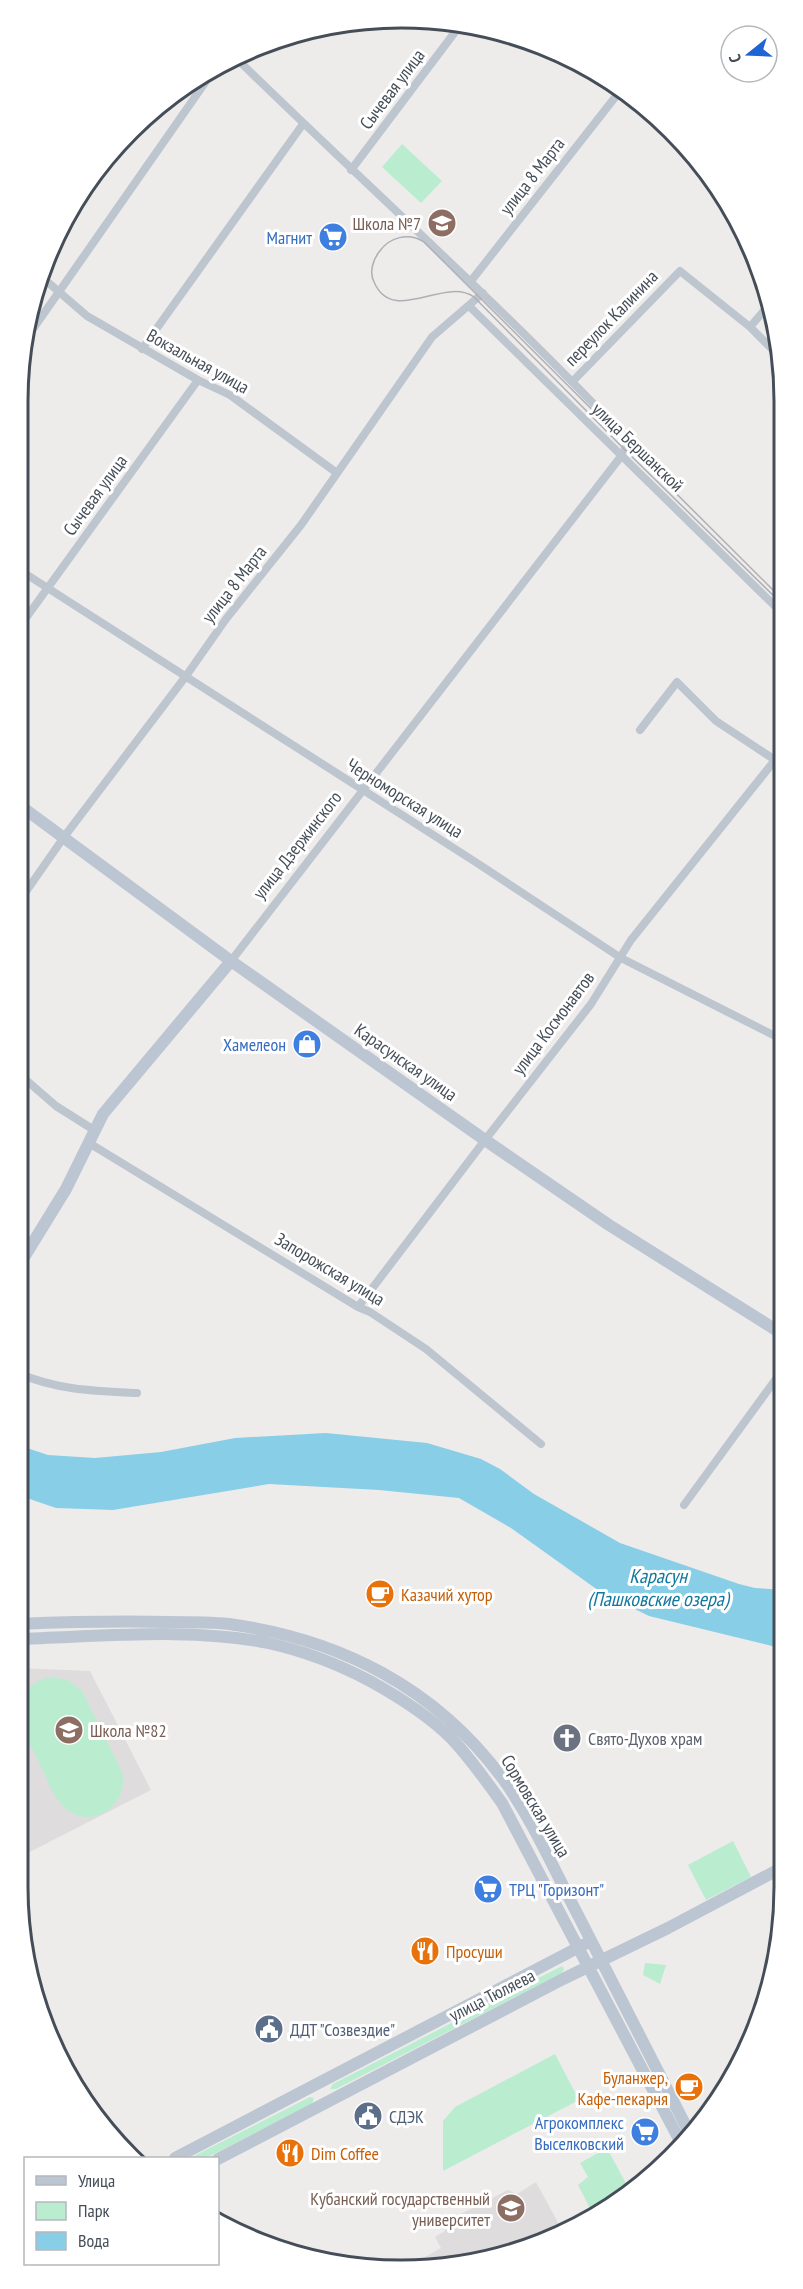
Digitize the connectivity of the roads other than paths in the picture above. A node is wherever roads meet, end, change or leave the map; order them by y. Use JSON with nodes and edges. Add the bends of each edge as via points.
{"nodes":[{"id":1,"x":454,"y":33,"type":"edge"},
{"id":2,"x":243,"y":64,"type":"edge"},
{"id":3,"x":203,"y":85,"type":"edge"},
{"id":4,"x":616,"y":96,"type":"edge"},
{"id":5,"x":303,"y":124,"type":"junction"},
{"id":6,"x":351,"y":170,"type":"junction"},
{"id":7,"x":471,"y":281,"type":"junction"},
{"id":8,"x":48,"y":283,"type":"edge"},
{"id":9,"x":483,"y":293,"type":"junction"},
{"id":10,"x":59,"y":294,"type":"junction"},
{"id":11,"x":469,"y":306,"type":"junction"},
{"id":12,"x":763,"y":311,"type":"edge"},
{"id":13,"x":37,"y":324,"type":"edge"},
{"id":14,"x":750,"y":327,"type":"junction"},
{"id":15,"x":770,"y":347,"type":"edge"},
{"id":16,"x":142,"y":349,"type":"junction"},
{"id":17,"x":198,"y":380,"type":"junction"},
{"id":18,"x":573,"y":381,"type":"junction"},
{"id":19,"x":622,"y":455,"type":"junction"},
{"id":20,"x":337,"y":473,"type":"junction"},
{"id":21,"x":28,"y":575,"type":"edge"},
{"id":22,"x":49,"y":587,"type":"junction"},
{"id":23,"x":774,"y":605,"type":"edge"},
{"id":24,"x":28,"y":615,"type":"edge"},
{"id":25,"x":186,"y":676,"type":"junction"},
{"id":26,"x":640,"y":730,"type":"dead end"},
{"id":27,"x":774,"y":759,"type":"edge"},
{"id":28,"x":774,"y":761,"type":"edge"},
{"id":29,"x":362,"y":790,"type":"junction"},
{"id":30,"x":28,"y":811,"type":"edge"},
{"id":31,"x":64,"y":837,"type":"junction"},
{"id":32,"x":28,"y":889,"type":"edge"},
{"id":33,"x":621,"y":958,"type":"junction"},
{"id":34,"x":231,"y":961,"type":"junction"},
{"id":35,"x":774,"y":1035,"type":"edge"},
{"id":36,"x":28,"y":1082,"type":"edge"},
{"id":37,"x":94,"y":1130,"type":"junction"},
{"id":38,"x":484,"y":1140,"type":"junction"},
{"id":39,"x":88,"y":1143,"type":"junction"},
{"id":40,"x":28,"y":1251,"type":"edge"},
{"id":41,"x":358,"y":1307,"type":"junction"},
{"id":42,"x":774,"y":1329,"type":"edge"},
{"id":43,"x":28,"y":1377,"type":"edge"},
{"id":44,"x":774,"y":1382,"type":"edge"},
{"id":45,"x":137,"y":1393,"type":"dead end"},
{"id":46,"x":541,"y":1444,"type":"dead end"},
{"id":47,"x":684,"y":1505,"type":"dead end"},
{"id":48,"x":28,"y":1624,"type":"edge"},
{"id":49,"x":232,"y":1625,"type":"junction"},
{"id":50,"x":231,"y":1638,"type":"junction"},
{"id":51,"x":28,"y":1639,"type":"edge"},
{"id":52,"x":774,"y":1872,"type":"edge"},
{"id":53,"x":591,"y":1941,"type":"junction"},
{"id":54,"x":579,"y":1947,"type":"junction"},
{"id":55,"x":602,"y":1961,"type":"junction"},
{"id":56,"x":589,"y":1966,"type":"junction"},
{"id":57,"x":687,"y":2127,"type":"edge"},
{"id":58,"x":678,"y":2137,"type":"edge"},
{"id":59,"x":178,"y":2157,"type":"edge"},
{"id":60,"x":219,"y":2158,"type":"edge"}],
"edges":[{"from":1,"to":6,"type":"street","name":"Сычевая улица"},
{"from":2,"to":5,"type":"street"},
{"from":3,"to":10,"type":"street"},
{"from":4,"to":7,"type":"street","name":"улица 8 Марта"},
{"from":5,"to":6,"type":"street"},
{"from":5,"to":16,"type":"street"},
{"from":6,"to":7,"type":"street"},
{"from":7,"to":9,"type":"street"},
{"from":8,"to":10,"type":"street","name":"Вокзальная улица"},
{"from":9,"to":11,"type":"street","name":"улица 8 Марта"},
{"from":9,"to":18,"type":"street"},
{"from":10,"to":13,"type":"street"},
{"from":10,"to":16,"type":"street","name":"Вокзальная улица"},
{"from":11,"to":19,"type":"street","name":"улица Бершанской"},
{"from":11,"to":20,"type":"street","name":"улица 8 Марта","via":[[432,337]]},
{"from":12,"to":14,"type":"street"},
{"from":14,"to":15,"type":"street","name":"переулок Калинина"},
{"from":14,"to":18,"type":"street","name":"переулок Калинина","via":[[680,271]]},
{"from":16,"to":17,"type":"street","name":"Вокзальная улица"},
{"from":17,"to":20,"type":"street","name":"Вокзальная улица","via":[[230,395]]},
{"from":17,"to":22,"type":"street","name":"Сычевая улица"},
{"from":18,"to":19,"type":"street","via":[[629,441]]},
{"from":19,"to":23,"type":"street","name":"улица Бершанской"},
{"from":19,"to":29,"type":"street","name":"улица Дзержинского"},
{"from":20,"to":25,"type":"street","name":"улица 8 Марта"},
{"from":21,"to":22,"type":"street","name":"Черноморская улица"},
{"from":22,"to":24,"type":"street","name":"Сычевая улица"},
{"from":22,"to":25,"type":"street","name":"Черноморская улица"},
{"from":25,"to":29,"type":"street","name":"Черноморская улица"},
{"from":25,"to":31,"type":"street","name":"улица 8 Марта"},
{"from":26,"to":27,"type":"street","via":[[678,682],[716,721]]},
{"from":28,"to":33,"type":"street","name":"улица Космонавтов","via":[[631,940]]},
{"from":29,"to":33,"type":"street","name":"Черноморская улица"},
{"from":29,"to":34,"type":"street","name":"улица Дзержинского"},
{"from":30,"to":31,"type":"main road","name":"Карасунская улица"},
{"from":31,"to":32,"type":"street","name":"улица 8 Марта"},
{"from":31,"to":34,"type":"main road","name":"Карасунская улица"},
{"from":33,"to":35,"type":"street","name":"Черноморская улица"},
{"from":33,"to":38,"type":"street","name":"улица Космонавтов","via":[[584,1013]]},
{"from":34,"to":37,"type":"main road","name":"улица Дзержинского","via":[[103,1114]]},
{"from":34,"to":38,"type":"main road","name":"Карасунская улица"},
{"from":36,"to":37,"type":"street","via":[[56,1106]]},
{"from":37,"to":39,"type":"main road","name":"улица Дзержинского"},
{"from":38,"to":41,"type":"street","name":"улица Космонавтов"},
{"from":38,"to":42,"type":"main road","name":"Карасунская улица","via":[[609,1225]]},
{"from":39,"to":40,"type":"main road","name":"улица Дзержинского","via":[[66,1189]]},
{"from":39,"to":41,"type":"street","name":"Запорожская улица"},
{"from":41,"to":46,"type":"street","name":"Запорожская улица","via":[[426,1349]]},
{"from":43,"to":45,"type":"street","via":[[87,1390]]},
{"from":44,"to":47,"type":"street"},
{"from":48,"to":49,"type":"main road","name":"Сормовская улица","via":[[109,1621]]},
{"from":49,"to":50,"type":"main road"},
{"from":49,"to":53,"type":"main road","name":"Сормовская улица","via":[[315,1644],[355,1659],[437,1708],[465,1733],[504,1781]]},
{"from":50,"to":51,"type":"main road","name":"Сормовская улица","via":[[138,1635]]},
{"from":50,"to":54,"type":"main road","name":"Сормовская улица","via":[[315,1656],[353,1672],[404,1701],[450,1737],[502,1803]]},
{"from":52,"to":55,"type":"main road","name":"улица Тюляева"},
{"from":53,"to":54,"type":"main road","name":"улица Тюляева"},
{"from":53,"to":55,"type":"main road","name":"Сормовская улица"},
{"from":54,"to":56,"type":"main road","name":"Сормовская улица"},
{"from":54,"to":59,"type":"main road","name":"улица Тюляева"},
{"from":55,"to":56,"type":"main road","name":"улица Тюляева"},
{"from":55,"to":57,"type":"main road","name":"Сормовская улица"},
{"from":56,"to":58,"type":"main road","name":"Сормовская улица"},
{"from":56,"to":60,"type":"main road","name":"улица Тюляева"}]}
